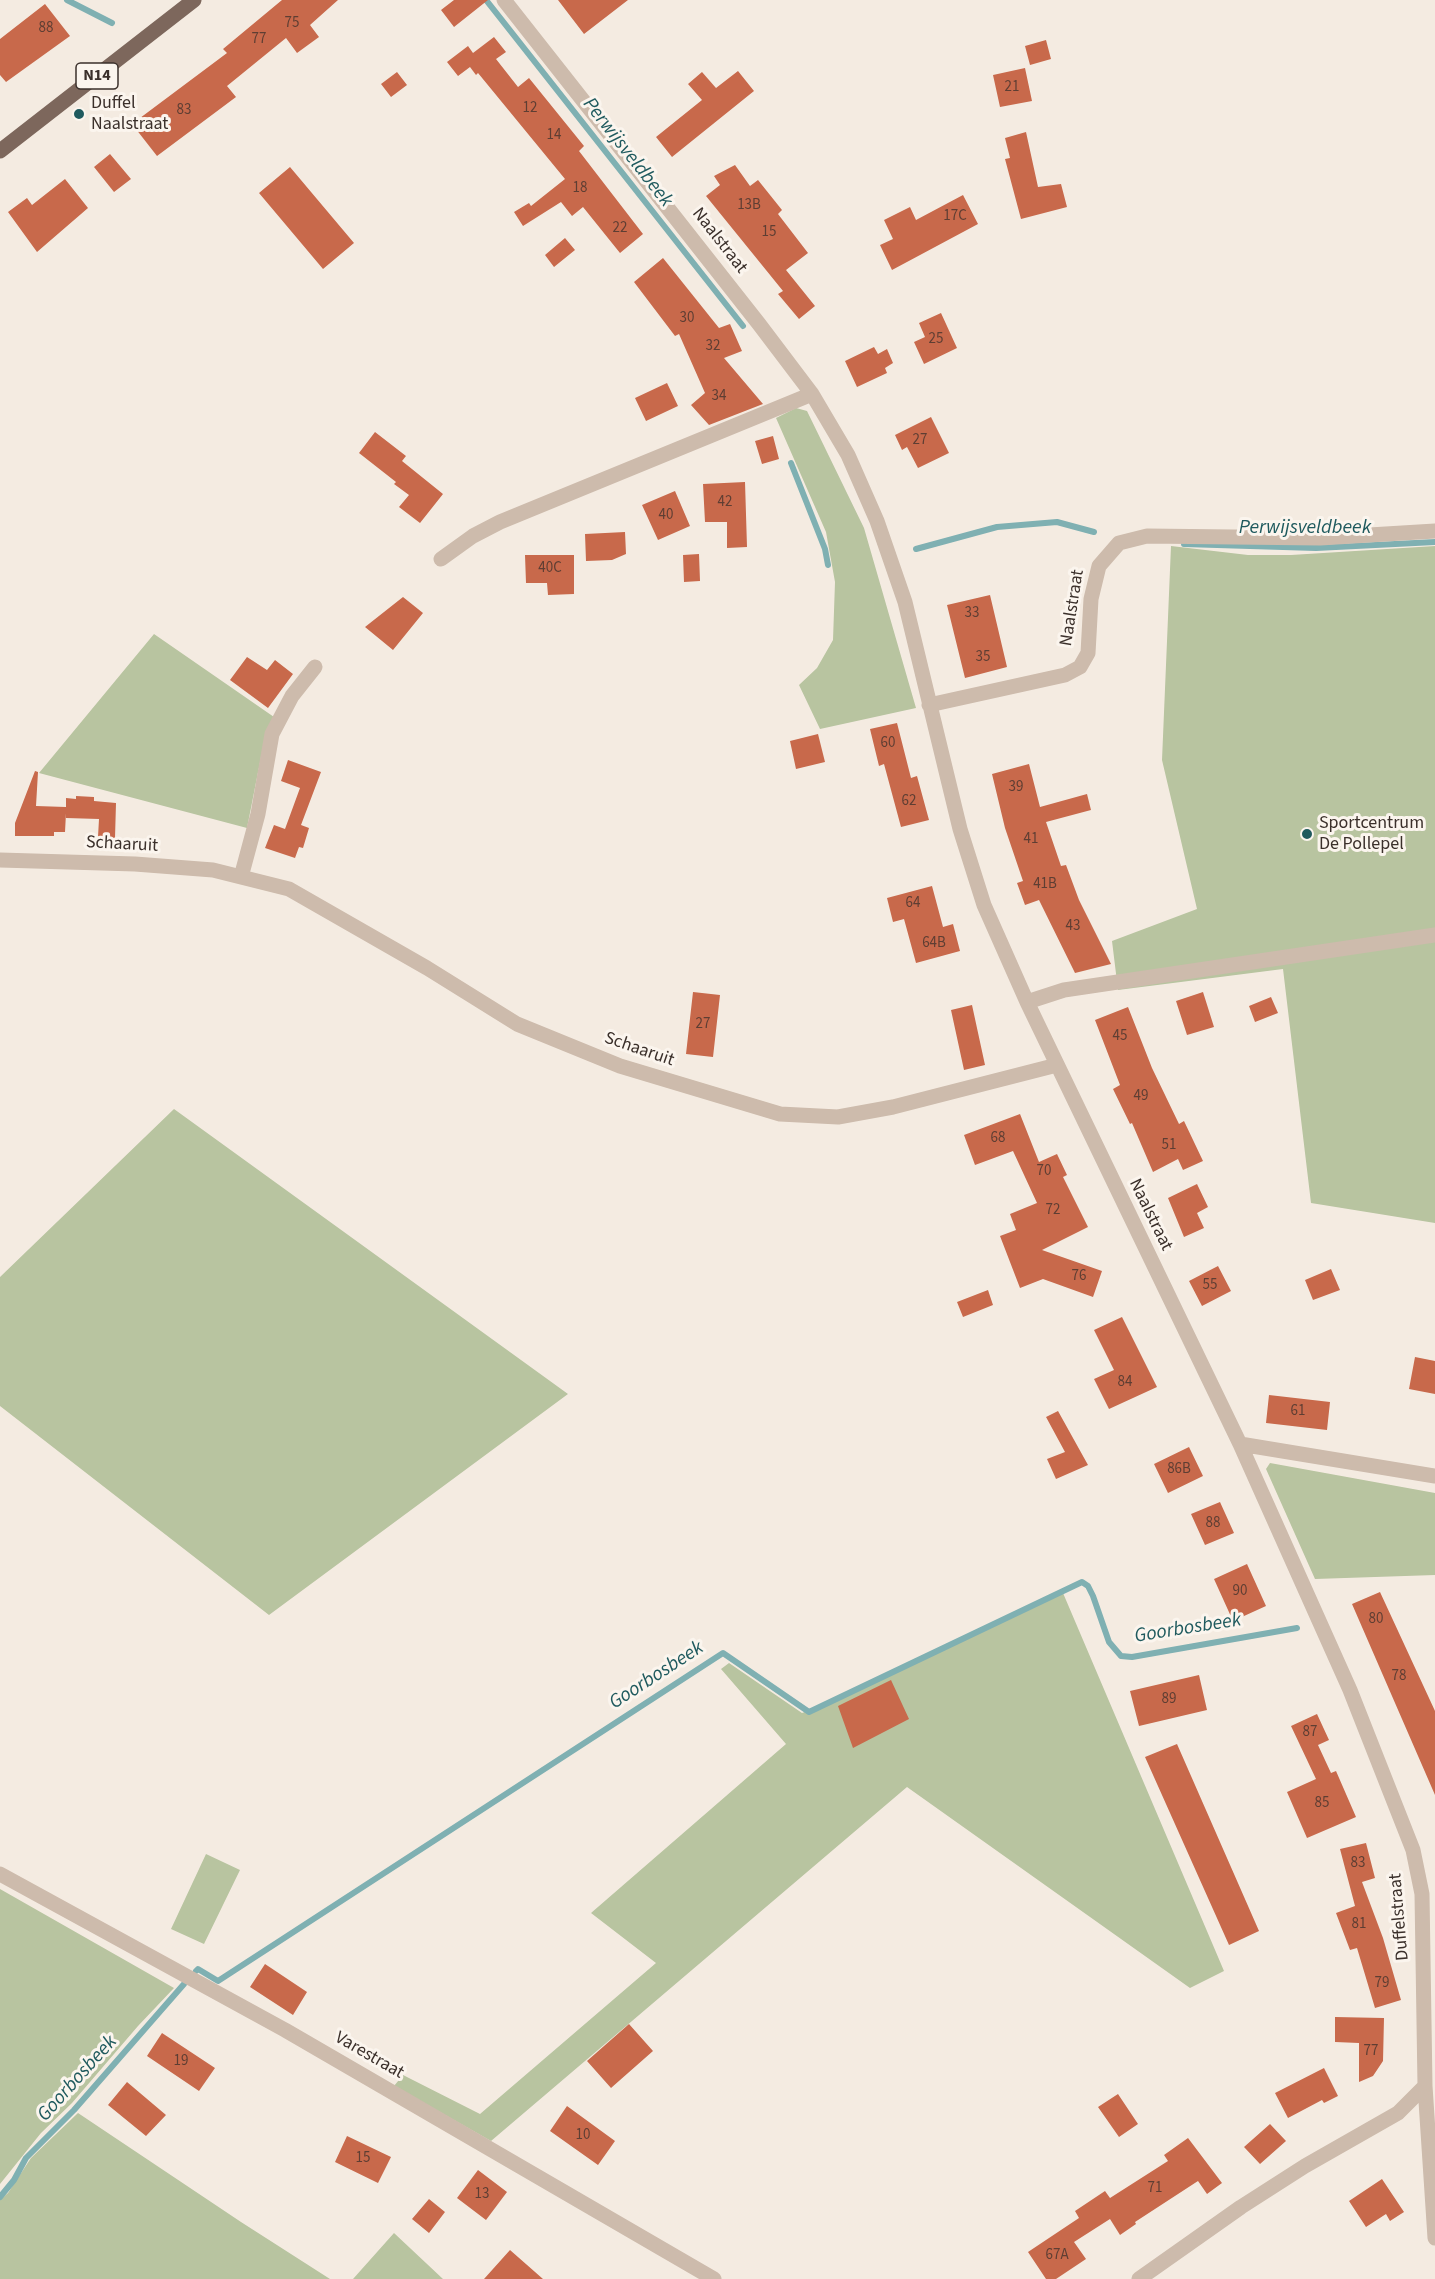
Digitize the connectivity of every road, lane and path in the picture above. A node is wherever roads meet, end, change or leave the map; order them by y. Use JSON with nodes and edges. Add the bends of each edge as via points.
{"nodes":[{"id":1,"x":194,"y":0,"type":"edge"},
{"id":2,"x":504,"y":0,"type":"edge"},
{"id":3,"x":0,"y":151,"type":"edge"},
{"id":4,"x":812,"y":394,"type":"junction"},
{"id":5,"x":1435,"y":531,"type":"edge"},
{"id":6,"x":441,"y":559,"type":"dead end"},
{"id":7,"x":315,"y":667,"type":"dead end"},
{"id":8,"x":929,"y":705,"type":"junction"},
{"id":9,"x":0,"y":860,"type":"edge"},
{"id":10,"x":241,"y":877,"type":"junction"},
{"id":11,"x":1435,"y":935,"type":"edge"},
{"id":12,"x":1027,"y":1002,"type":"junction"},
{"id":13,"x":1057,"y":1065,"type":"junction"},
{"id":14,"x":1240,"y":1444,"type":"junction"},
{"id":15,"x":1435,"y":1476,"type":"edge"},
{"id":16,"x":1318,"y":1619,"type":"joint"},
{"id":17,"x":0,"y":1874,"type":"edge"},
{"id":18,"x":1425,"y":2086,"type":"junction"},
{"id":19,"x":1435,"y":2238,"type":"edge"},
{"id":20,"x":714,"y":2279,"type":"edge"},
{"id":21,"x":1139,"y":2279,"type":"edge"}],
"edges":[{"from":1,"to":3,"type":"main road","number":"N14"},
{"from":2,"to":4,"type":"street","name":"Naalstraat"},
{"from":4,"to":6,"type":"street","via":[[500,522]]},
{"from":4,"to":8,"type":"street","name":"Naalstraat","via":[[848,455],[877,521],[905,602]]},
{"from":5,"to":8,"type":"street","name":"Naalstraat","via":[[1320,538],[1148,536],[1119,543],[1099,566],[1091,599],[1088,653],[1080,667],[1065,675]]},
{"from":7,"to":10,"type":"street","via":[[292,696],[272,734],[258,814]]},
{"from":8,"to":12,"type":"street","name":"Naalstraat","via":[[984,905]]},
{"from":9,"to":10,"type":"street","name":"Schaaruit","via":[[146,865],[213,870]]},
{"from":10,"to":13,"type":"street","name":"Schaaruit","via":[[289,889],[517,1024],[620,1066],[780,1114],[849,1115]]},
{"from":11,"to":12,"type":"street","via":[[1064,990]]},
{"from":12,"to":13,"type":"street","name":"Naalstraat"},
{"from":13,"to":14,"type":"street","name":"Naalstraat"},
{"from":14,"to":15,"type":"street"},
{"from":14,"to":16,"type":"street","name":"Naalstraat"},
{"from":16,"to":18,"type":"street","name":"Duffelstraat","via":[[1413,1850],[1422,1893]]},
{"from":17,"to":20,"type":"street","name":"Varestraat","via":[[285,2030]]},
{"from":18,"to":19,"type":"street","name":"Duffelstraat"},
{"from":18,"to":21,"type":"street","via":[[1398,2113],[1286,2177]]}]}
